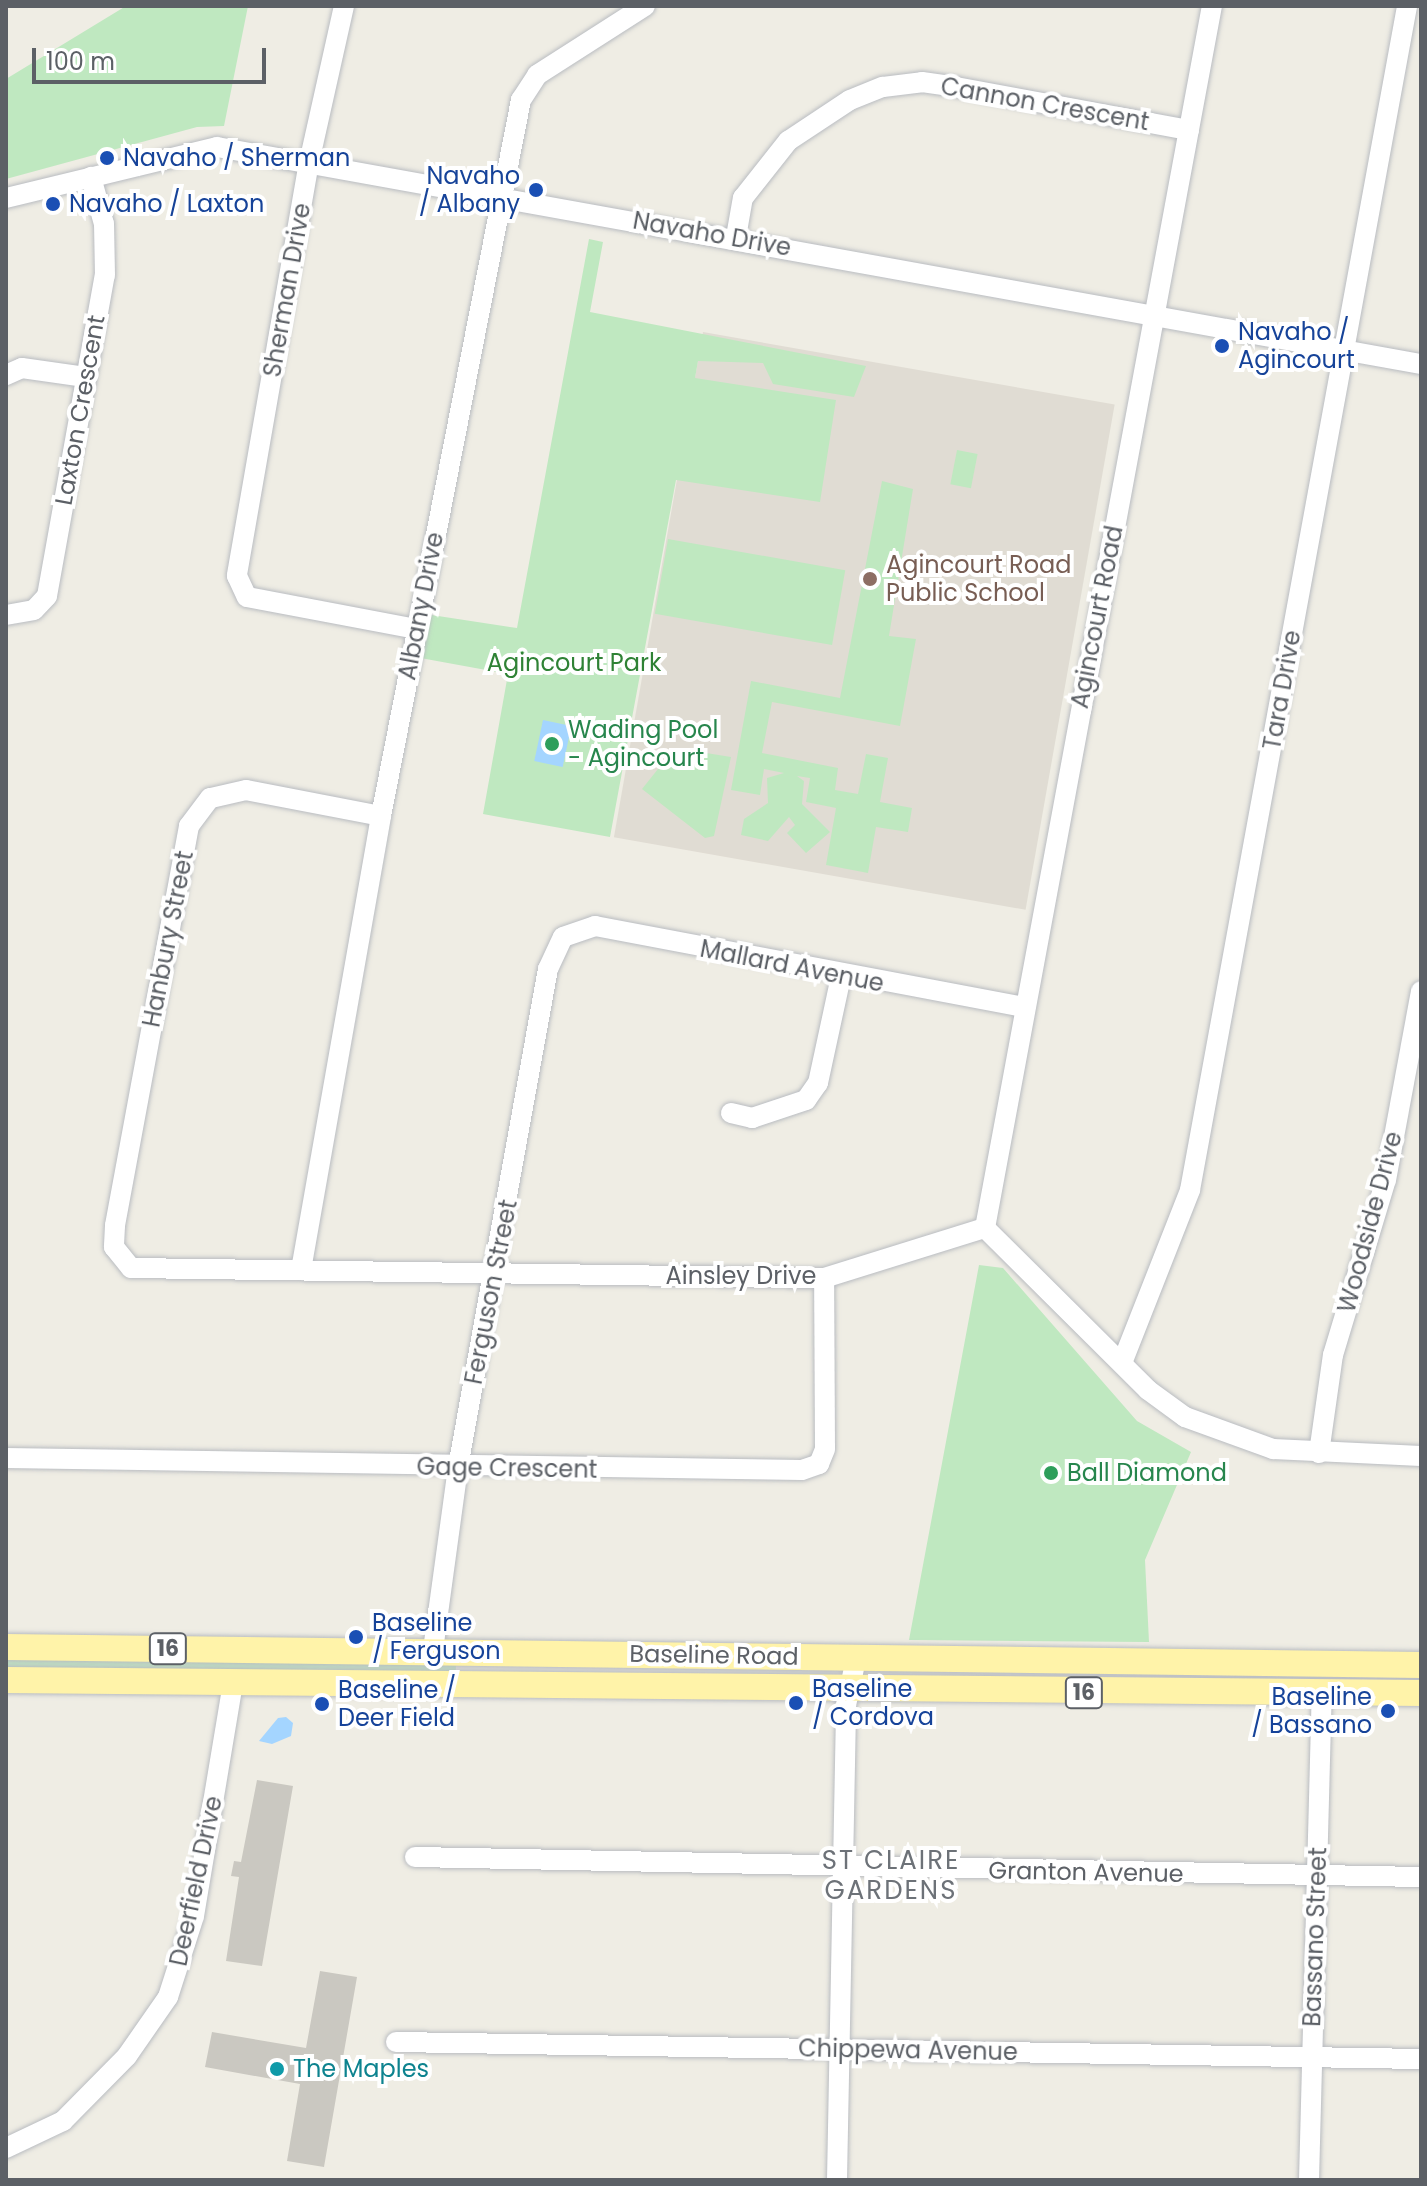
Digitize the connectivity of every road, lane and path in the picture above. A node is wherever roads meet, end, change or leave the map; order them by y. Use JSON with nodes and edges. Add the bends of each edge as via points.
{"nodes":[{"id":1,"x":344,"y":6,"type":"edge"},
{"id":2,"x":645,"y":6,"type":"edge"},
{"id":3,"x":1212,"y":6,"type":"edge"},
{"id":4,"x":1407,"y":6,"type":"edge"},
{"id":5,"x":1189,"y":130,"type":"junction"},
{"id":6,"x":309,"y":162,"type":"junction"},
{"id":7,"x":91,"y":177,"type":"junction"},
{"id":8,"x":6,"y":198,"type":"edge"},
{"id":9,"x":501,"y":199,"type":"junction"},
{"id":10,"x":736,"y":237,"type":"junction"},
{"id":11,"x":1153,"y":316,"type":"junction"},
{"id":12,"x":1345,"y":350,"type":"junction"},
{"id":13,"x":1421,"y":364,"type":"edge"},
{"id":14,"x":6,"y":375,"type":"edge"},
{"id":15,"x":85,"y":377,"type":"junction"},
{"id":16,"x":6,"y":615,"type":"edge"},
{"id":17,"x":417,"y":629,"type":"junction"},
{"id":18,"x":381,"y":816,"type":"junction"},
{"id":19,"x":563,"y":937,"type":"joint"},
{"id":20,"x":841,"y":977,"type":"junction"},
{"id":21,"x":1421,"y":991,"type":"edge"},
{"id":22,"x":1024,"y":1007,"type":"junction"},
{"id":23,"x":731,"y":1113,"type":"dead end"},
{"id":24,"x":985,"y":1228,"type":"junction"},
{"id":25,"x":119,"y":1259,"type":"joint"},
{"id":26,"x":301,"y":1270,"type":"junction"},
{"id":27,"x":495,"y":1274,"type":"junction"},
{"id":28,"x":824,"y":1278,"type":"junction"},
{"id":29,"x":1122,"y":1363,"type":"junction"},
{"id":30,"x":1319,"y":1453,"type":"junction"},
{"id":31,"x":1421,"y":1456,"type":"edge"},
{"id":32,"x":6,"y":1458,"type":"edge"},
{"id":33,"x":458,"y":1467,"type":"junction"},
{"id":34,"x":6,"y":1647,"type":"edge"},
{"id":35,"x":433,"y":1650,"type":"junction"},
{"id":36,"x":856,"y":1659,"type":"junction"},
{"id":37,"x":1421,"y":1665,"type":"edge"},
{"id":38,"x":6,"y":1680,"type":"edge"},
{"id":39,"x":233,"y":1683,"type":"junction"},
{"id":40,"x":847,"y":1692,"type":"junction"},
{"id":41,"x":1421,"y":1693,"type":"edge"},
{"id":42,"x":1322,"y":1694,"type":"junction"},
{"id":43,"x":415,"y":1857,"type":"dead end"},
{"id":44,"x":841,"y":1868,"type":"junction"},
{"id":45,"x":1318,"y":1875,"type":"junction"},
{"id":46,"x":1421,"y":1877,"type":"edge"},
{"id":47,"x":396,"y":2042,"type":"dead end"},
{"id":48,"x":840,"y":2048,"type":"junction"},
{"id":49,"x":1310,"y":2058,"type":"junction"},
{"id":50,"x":1421,"y":2059,"type":"edge"},
{"id":51,"x":6,"y":2148,"type":"edge"},
{"id":52,"x":837,"y":2180,"type":"edge"},
{"id":53,"x":1309,"y":2180,"type":"edge"}],
"edges":[{"from":1,"to":6,"type":"street","name":"Sherman Drive"},
{"from":2,"to":9,"type":"street","name":"Albany Drive","via":[[537,75],[521,100]]},
{"from":3,"to":5,"type":"street","name":"Agincourt Road"},
{"from":4,"to":12,"type":"street","name":"Tara Drive"},
{"from":5,"to":10,"type":"street","name":"Cannon Crescent","via":[[944,85],[883,87],[850,100],[788,141],[743,198]]},
{"from":5,"to":11,"type":"street","name":"Agincourt Road"},
{"from":6,"to":7,"type":"street","name":"Navaho Drive","via":[[217,147]]},
{"from":6,"to":9,"type":"street","name":"Navaho Drive"},
{"from":6,"to":17,"type":"street","name":"Sherman Drive","via":[[237,576],[247,597]]},
{"from":7,"to":8,"type":"street","name":"Navaho Drive"},
{"from":7,"to":15,"type":"street","name":"Laxton Crescent","via":[[104,224],[105,275]]},
{"from":9,"to":10,"type":"street","name":"Navaho Drive"},
{"from":9,"to":17,"type":"street","name":"Albany Drive"},
{"from":10,"to":11,"type":"street","name":"Navaho Drive"},
{"from":11,"to":12,"type":"street","name":"Navaho Drive"},
{"from":11,"to":22,"type":"street","name":"Agincourt Road"},
{"from":12,"to":13,"type":"street","name":"Navaho Drive"},
{"from":12,"to":29,"type":"street","name":"Tara Drive","via":[[1190,1190]]},
{"from":14,"to":15,"type":"street","via":[[22,368]]},
{"from":15,"to":16,"type":"street","name":"Laxton Crescent","via":[[47,596],[34,610]]},
{"from":17,"to":18,"type":"street","name":"Albany Drive"},
{"from":18,"to":25,"type":"street","name":"Hanbury Street","via":[[246,790],[210,798],[189,826],[115,1226]]},
{"from":18,"to":26,"type":"street","name":"Albany Drive"},
{"from":19,"to":20,"type":"street","name":"Mallard Avenue","via":[[595,926]]},
{"from":19,"to":27,"type":"street","name":"Ferguson Street","via":[[548,969]]},
{"from":20,"to":22,"type":"street","name":"Mallard Avenue"},
{"from":20,"to":23,"type":"street","via":[[818,1083],[806,1100],[752,1118]]},
{"from":21,"to":30,"type":"street","name":"Woodside Drive","via":[[1386,1180],[1333,1355]]},
{"from":22,"to":24,"type":"street","name":"Agincourt Road"},
{"from":24,"to":28,"type":"street","name":"Ainsley Drive"},
{"from":24,"to":29,"type":"street"},
{"from":25,"to":26,"type":"street","name":"Ainsley Drive","via":[[152,1272]]},
{"from":26,"to":27,"type":"street","name":"Ainsley Drive"},
{"from":27,"to":28,"type":"street","name":"Ainsley Drive"},
{"from":27,"to":33,"type":"street","name":"Ferguson Street"},
{"from":28,"to":33,"type":"street","name":"Gage Crescent","via":[[825,1449],[819,1464],[802,1470]]},
{"from":29,"to":30,"type":"street","via":[[1185,1417],[1273,1449]]},
{"from":30,"to":31,"type":"street"},
{"from":32,"to":33,"type":"street","name":"Gage Crescent"},
{"from":33,"to":35,"type":"street","name":"Ferguson Street"},
{"from":34,"to":35,"type":"main road","name":"Baseline Road","number":"16"},
{"from":35,"to":36,"type":"main road","name":"Baseline Road","number":"16"},
{"from":36,"to":37,"type":"main road","name":"Baseline Road","number":"16"},
{"from":36,"to":40,"type":"street"},
{"from":38,"to":39,"type":"main road","name":"Baseline Road","number":"16"},
{"from":39,"to":40,"type":"main road","name":"Baseline Road","number":"16"},
{"from":39,"to":51,"type":"street","name":"Deerfield Drive","via":[[194,1916],[168,1997],[127,2056],[63,2121]]},
{"from":40,"to":42,"type":"main road","name":"Baseline Road","number":"16"},
{"from":40,"to":44,"type":"street"},
{"from":41,"to":42,"type":"main road","name":"Baseline Road","number":"16"},
{"from":42,"to":45,"type":"street","name":"Bassano Street"},
{"from":43,"to":44,"type":"street","name":"Granton Avenue"},
{"from":44,"to":45,"type":"street","name":"Granton Avenue"},
{"from":44,"to":48,"type":"street"},
{"from":45,"to":46,"type":"street","name":"Granton Avenue"},
{"from":45,"to":49,"type":"street","name":"Bassano Street"},
{"from":47,"to":48,"type":"street","name":"Chippewa Avenue"},
{"from":48,"to":49,"type":"street","name":"Chippewa Avenue"},
{"from":48,"to":52,"type":"street"},
{"from":49,"to":50,"type":"street","name":"Chippewa Avenue"},
{"from":49,"to":53,"type":"street","name":"Bassano Street"}]}
